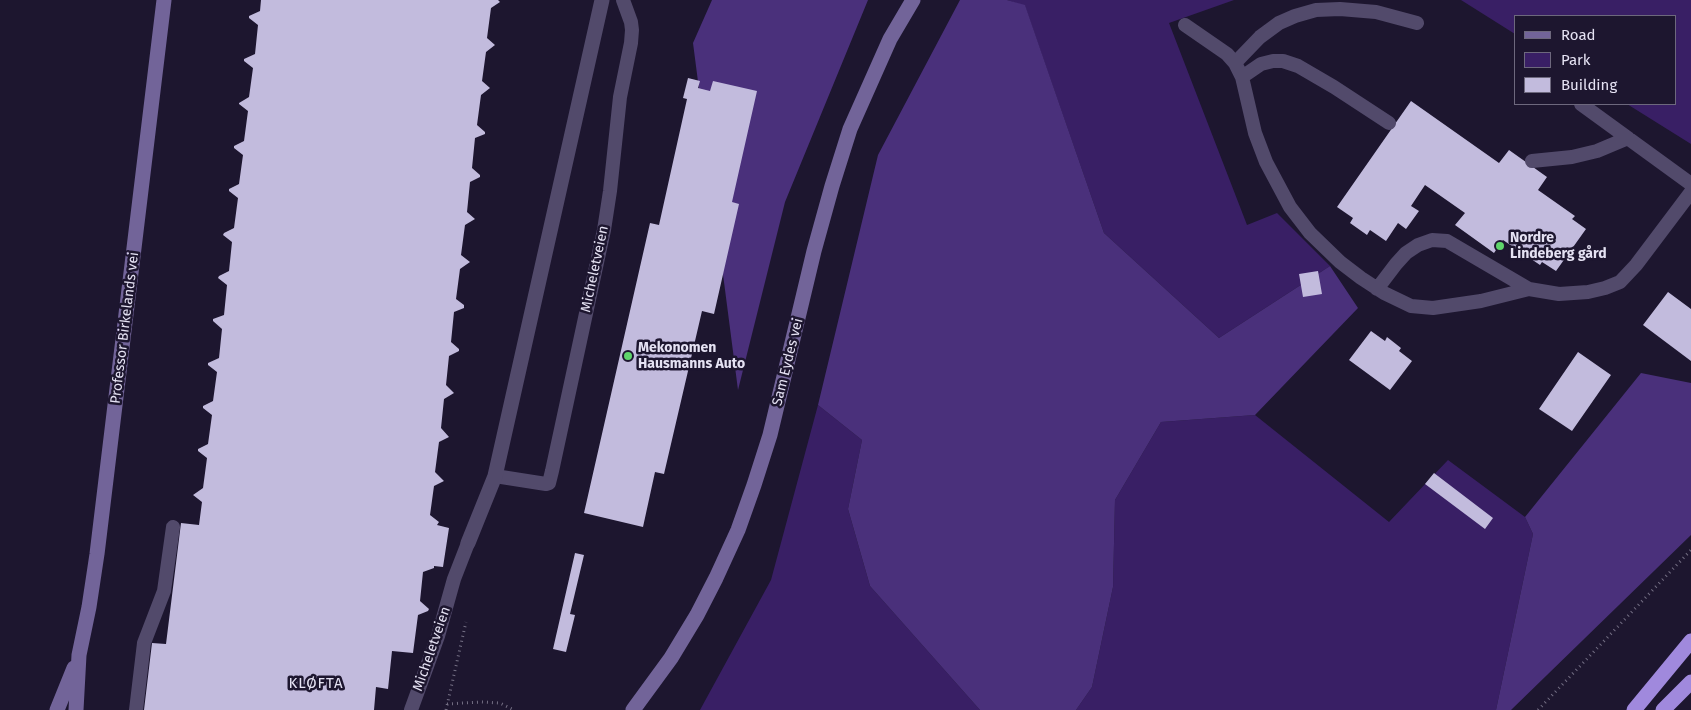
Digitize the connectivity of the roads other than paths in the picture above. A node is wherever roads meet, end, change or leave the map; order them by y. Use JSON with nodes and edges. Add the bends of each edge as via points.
{"nodes":[{"id":1,"x":164,"y":0,"type":"edge"},
{"id":2,"x":602,"y":0,"type":"edge"},
{"id":3,"x":623,"y":0,"type":"edge"},
{"id":4,"x":913,"y":0,"type":"edge"},
{"id":5,"x":1417,"y":22,"type":"dead end"},
{"id":6,"x":1185,"y":25,"type":"dead end"},
{"id":7,"x":1235,"y":63,"type":"junction"},
{"id":8,"x":1242,"y":77,"type":"junction"},
{"id":9,"x":1582,"y":105,"type":"edge"},
{"id":10,"x":1389,"y":123,"type":"dead end"},
{"id":11,"x":1628,"y":138,"type":"junction"},
{"id":12,"x":1532,"y":161,"type":"dead end"},
{"id":13,"x":1691,"y":184,"type":"edge"},
{"id":14,"x":1691,"y":192,"type":"edge"},
{"id":15,"x":1377,"y":289,"type":"junction"},
{"id":16,"x":1528,"y":289,"type":"junction"},
{"id":17,"x":495,"y":476,"type":"junction"},
{"id":18,"x":173,"y":527,"type":"dead end"},
{"id":19,"x":468,"y":543,"type":"joint"},
{"id":20,"x":1691,"y":642,"type":"edge"},
{"id":21,"x":79,"y":655,"type":"junction"},
{"id":22,"x":1691,"y":682,"type":"edge"},
{"id":23,"x":57,"y":710,"type":"edge"},
{"id":24,"x":76,"y":710,"type":"edge"},
{"id":25,"x":136,"y":710,"type":"edge"},
{"id":26,"x":411,"y":710,"type":"edge"},
{"id":27,"x":632,"y":710,"type":"edge"},
{"id":28,"x":1634,"y":710,"type":"edge"},
{"id":29,"x":1663,"y":710,"type":"edge"}],
"edges":[{"from":1,"to":21,"type":"main road","name":"Professor Birkelands vei","via":[[98,544]]},
{"from":2,"to":17,"type":"street","name":"Micheletveien"},
{"from":3,"to":17,"type":"lane","name":"Micheletveien","via":[[632,30],[620,97],[610,191],[552,472],[546,484]]},
{"from":4,"to":27,"type":"main road","name":"Sam Eydes vei","via":[[890,39],[850,129],[814,251],[770,435],[738,530],[697,615],[671,658]]},
{"from":5,"to":7,"type":"lane","via":[[1376,12],[1316,10],[1279,23]]},
{"from":6,"to":7,"type":"lane"},
{"from":7,"to":8,"type":"lane"},
{"from":8,"to":10,"type":"lane","via":[[1261,64],[1283,61],[1334,86]]},
{"from":8,"to":15,"type":"lane","via":[[1255,133],[1290,207],[1310,233],[1340,262]]},
{"from":9,"to":11,"type":"lane"},
{"from":11,"to":12,"type":"lane","via":[[1572,158]]},
{"from":11,"to":13,"type":"lane"},
{"from":14,"to":16,"type":"lane","via":[[1620,282],[1588,292],[1558,294]]},
{"from":15,"to":16,"type":"lane","via":[[1411,306],[1433,308],[1481,301]]},
{"from":15,"to":16,"type":"lane","via":[[1406,253],[1432,240],[1447,240]]},
{"from":17,"to":19,"type":"street","name":"Micheletveien"},
{"from":18,"to":25,"type":"lane","via":[[164,591],[144,643]]},
{"from":19,"to":26,"type":"lane","name":"Micheletveien"},
{"from":20,"to":28,"type":"highway"},
{"from":21,"to":23,"type":"main road","name":"Professor Birkelands vei"},
{"from":21,"to":24,"type":"main road","name":"Professor Birkelands vei"},
{"from":22,"to":29,"type":"highway"}]}
